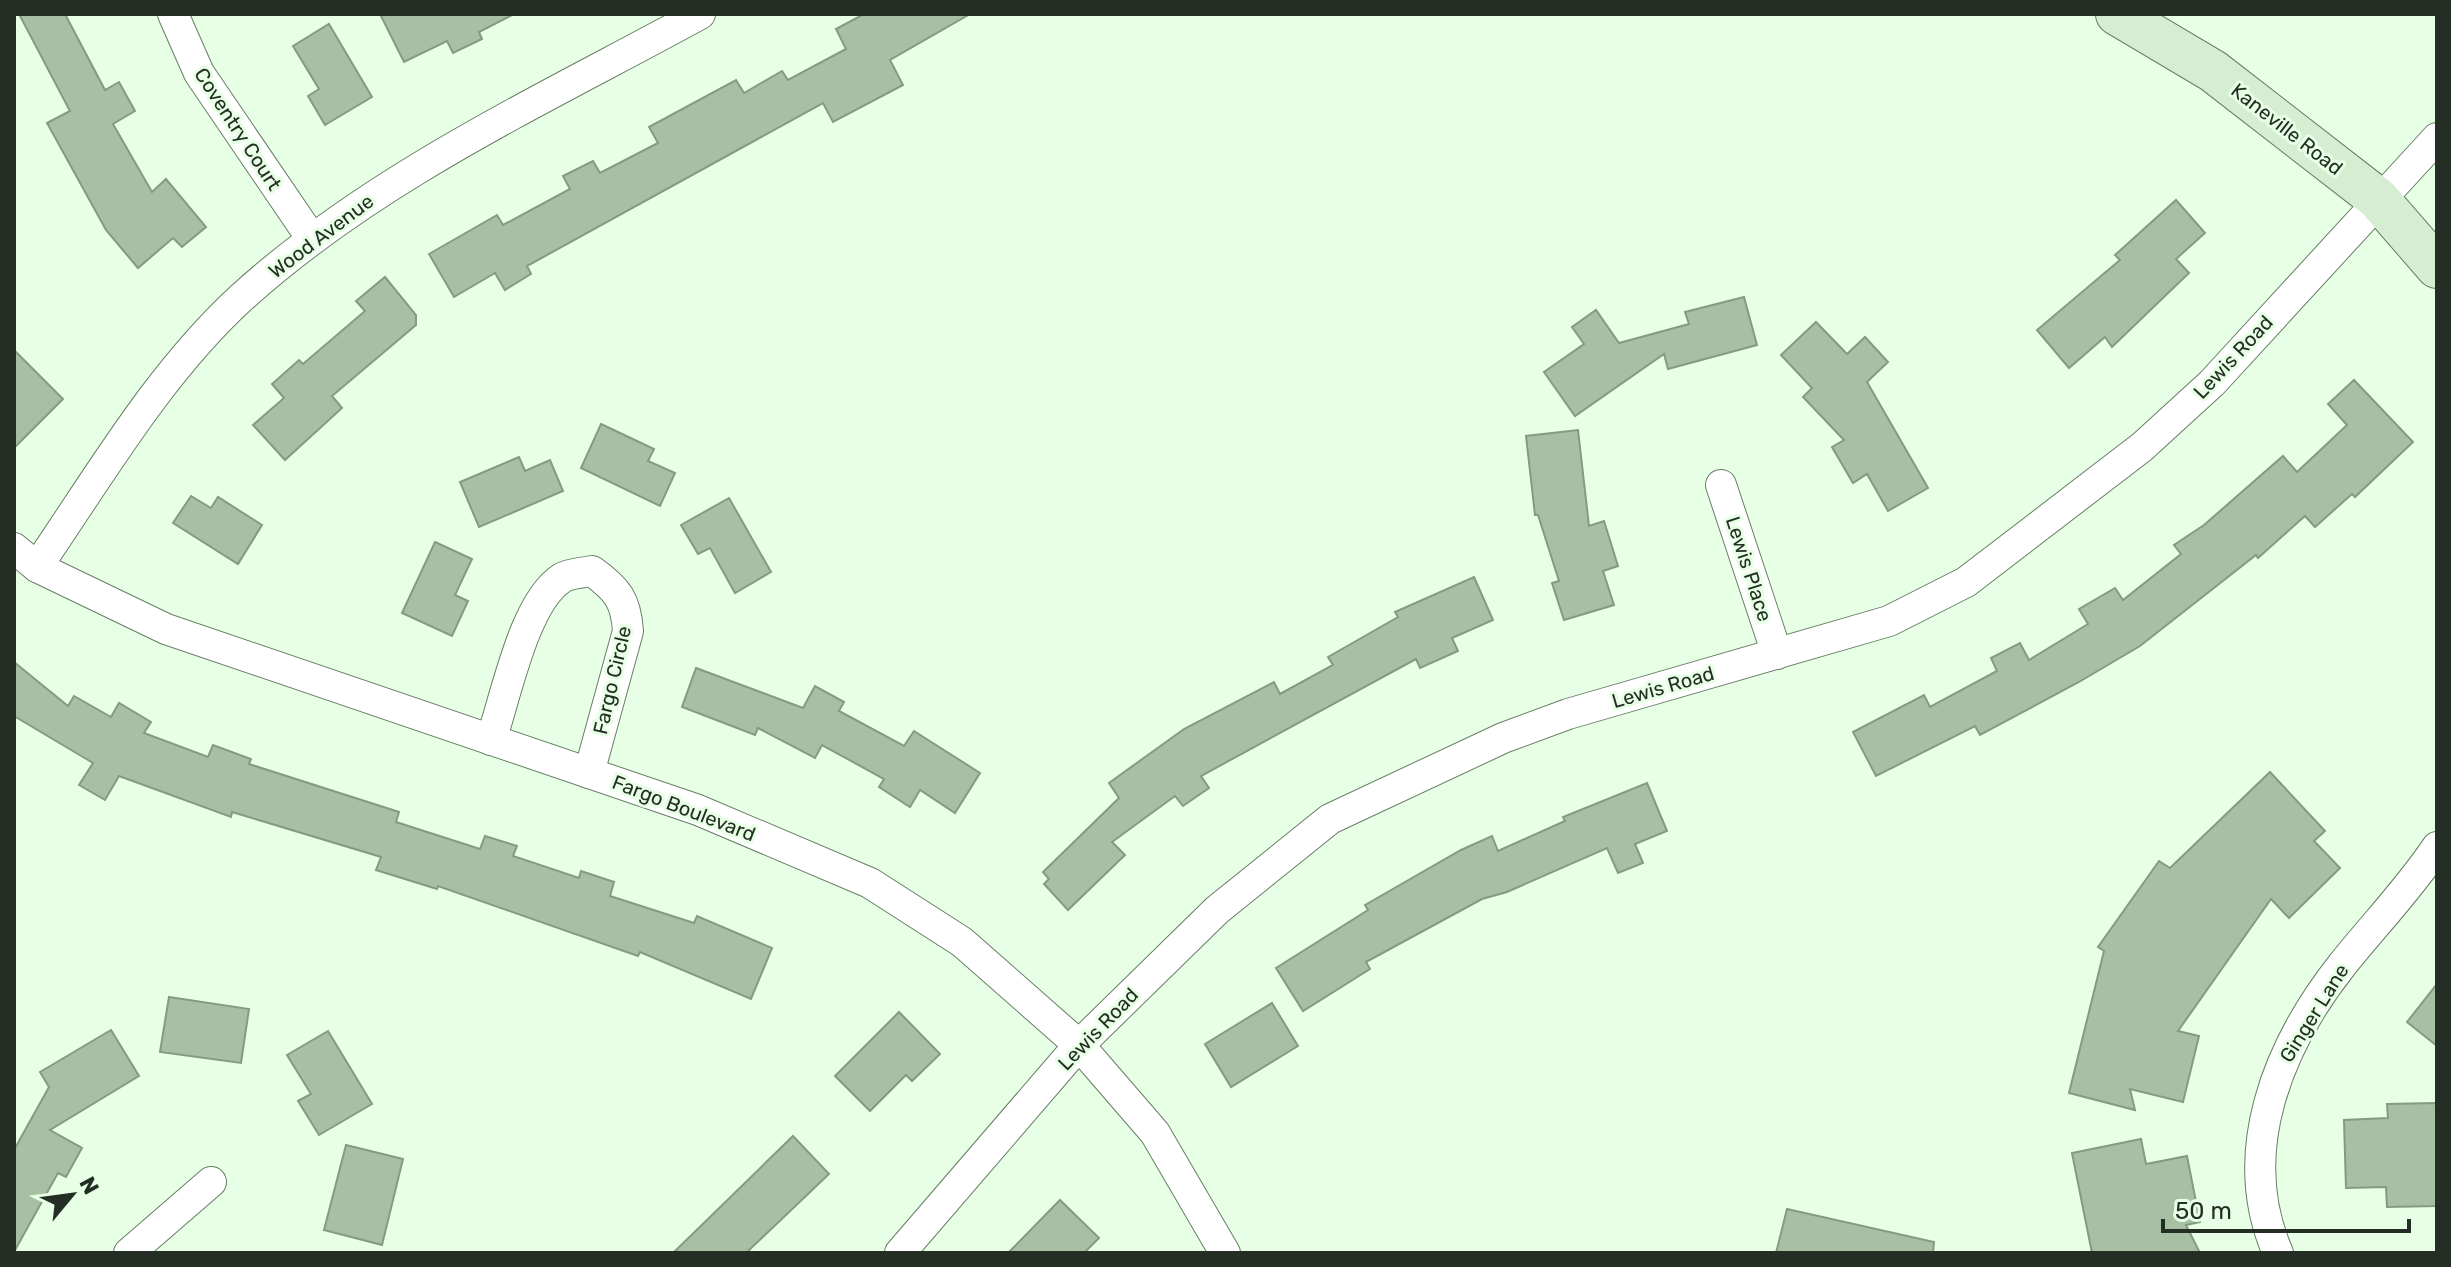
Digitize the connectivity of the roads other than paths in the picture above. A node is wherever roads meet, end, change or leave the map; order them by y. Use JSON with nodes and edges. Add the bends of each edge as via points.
{"nodes":[{"id":1,"x":173,"y":14,"type":"edge"},
{"id":2,"x":700,"y":14,"type":"edge"},
{"id":3,"x":2117,"y":14,"type":"edge"},
{"id":4,"x":2437,"y":138,"type":"edge"},
{"id":5,"x":2378,"y":199,"type":"junction"},
{"id":6,"x":312,"y":239,"type":"junction"},
{"id":7,"x":2437,"y":267,"type":"edge"},
{"id":8,"x":1721,"y":485,"type":"dead end"},
{"id":9,"x":25,"y":558,"type":"edge"},
{"id":10,"x":1777,"y":654,"type":"junction"},
{"id":11,"x":491,"y":740,"type":"junction"},
{"id":12,"x":589,"y":773,"type":"junction"},
{"id":13,"x":2437,"y":847,"type":"edge"},
{"id":14,"x":1079,"y":1045,"type":"junction"},
{"id":15,"x":211,"y":1182,"type":"dead end"},
{"id":16,"x":129,"y":1253,"type":"edge"},
{"id":17,"x":900,"y":1253,"type":"edge"},
{"id":18,"x":1225,"y":1253,"type":"edge"},
{"id":19,"x":2278,"y":1253,"type":"edge"}],
"edges":[{"from":1,"to":6,"type":"street","name":"Coventry Court","via":[[199,73]]},
{"from":2,"to":6,"type":"street","name":"Wood Avenue","via":[[425,164]]},
{"from":3,"to":5,"type":"main road","name":"Kaneville Road","via":[[2213,71]]},
{"from":4,"to":5,"type":"street","name":"Lewis Road"},
{"from":5,"to":7,"type":"main road","name":"Kaneville Road"},
{"from":5,"to":10,"type":"street","name":"Lewis Road","via":[[2212,383],[2063,509],[1953,589],[1889,621]]},
{"from":6,"to":9,"type":"street","name":"Wood Avenue","via":[[240,298],[185,356]]},
{"from":8,"to":10,"type":"street","name":"Lewis Place"},
{"from":9,"to":11,"type":"street","name":"Fargo Boulevard","via":[[166,629]]},
{"from":10,"to":14,"type":"street","name":"Lewis Road","via":[[1568,714],[1503,738],[1330,819],[1217,910]]},
{"from":11,"to":12,"type":"street","name":"Fargo Boulevard"},
{"from":11,"to":12,"type":"street","name":"Fargo Circle","via":[[545,592],[565,576],[592,571],[617,590],[626,608],[628,631]]},
{"from":12,"to":14,"type":"street","name":"Fargo Boulevard","via":[[698,810],[870,883],[962,942]]},
{"from":13,"to":19,"type":"street","name":"Ginger Lane","via":[[2339,969],[2282,1062],[2266,1108],[2259,1165]]},
{"from":14,"to":17,"type":"street","name":"Lewis Road"},
{"from":14,"to":18,"type":"street","name":"Fargo Boulevard","via":[[1155,1133]]},
{"from":15,"to":16,"type":"street"}]}
